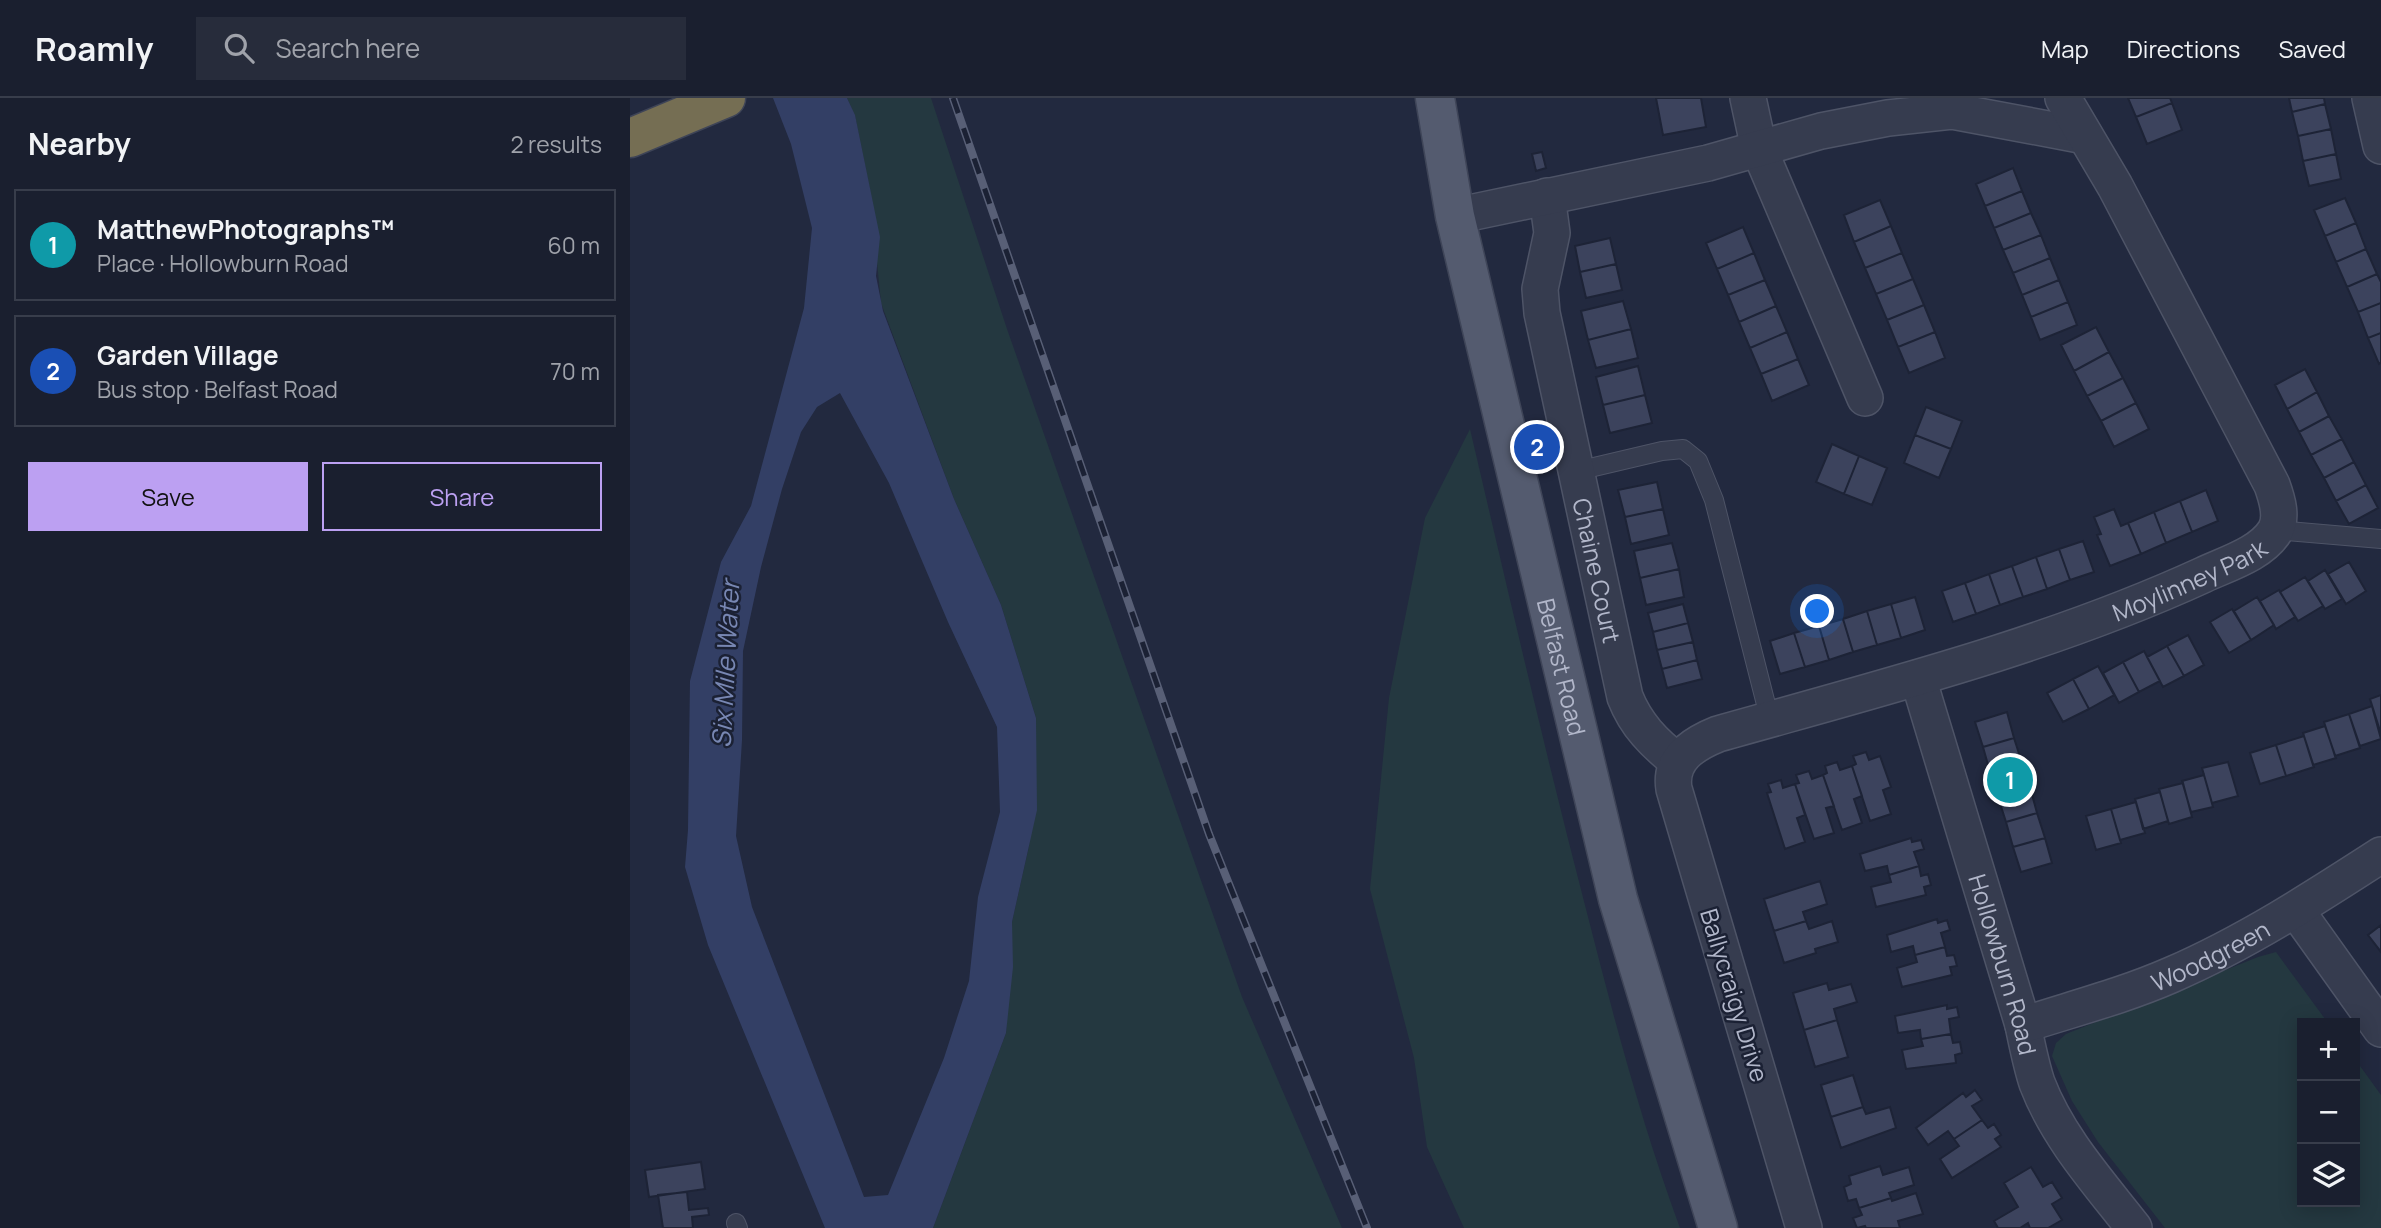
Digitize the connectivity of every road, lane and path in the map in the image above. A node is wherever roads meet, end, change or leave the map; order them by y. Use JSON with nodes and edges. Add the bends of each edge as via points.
{"nodes":[{"id":1,"x":725,"y":98,"type":"edge"},
{"id":2,"x":1435,"y":98,"type":"edge"},
{"id":3,"x":1748,"y":98,"type":"edge"},
{"id":4,"x":2063,"y":98,"type":"edge"},
{"id":5,"x":2370,"y":98,"type":"edge"},
{"id":6,"x":1959,"y":105,"type":"edge"},
{"id":7,"x":2085,"y":136,"type":"junction"},
{"id":8,"x":630,"y":138,"type":"edge"},
{"id":9,"x":2381,"y":146,"type":"edge"},
{"id":10,"x":1759,"y":149,"type":"junction"},
{"id":11,"x":1547,"y":196,"type":"junction"},
{"id":12,"x":1455,"y":215,"type":"junction"},
{"id":13,"x":1865,"y":398,"type":"dead end"},
{"id":14,"x":1577,"y":471,"type":"junction"},
{"id":15,"x":2276,"y":530,"type":"junction"},
{"id":16,"x":2381,"y":539,"type":"edge"},
{"id":17,"x":1918,"y":678,"type":"junction"},
{"id":18,"x":1770,"y":720,"type":"junction"},
{"id":19,"x":1677,"y":761,"type":"junction"},
{"id":20,"x":2381,"y":855,"type":"edge"},
{"id":21,"x":2296,"y":909,"type":"junction"},
{"id":22,"x":2023,"y":1025,"type":"junction"},
{"id":23,"x":2381,"y":1029,"type":"edge"},
{"id":24,"x":1718,"y":1228,"type":"edge"},
{"id":25,"x":1804,"y":1228,"type":"edge"},
{"id":26,"x":2134,"y":1228,"type":"edge"}],
"edges":[{"from":1,"to":8,"type":"highway"},
{"from":2,"to":12,"type":"main road","name":"Belfast Road"},
{"from":3,"to":10,"type":"street"},
{"from":4,"to":7,"type":"street","name":"Moylinney Park"},
{"from":5,"to":9,"type":"street"},
{"from":6,"to":7,"type":"street"},
{"from":6,"to":10,"type":"street","via":[[1821,131]]},
{"from":7,"to":15,"type":"street","name":"Moylinney Park","via":[[2273,485],[2280,507]]},
{"from":10,"to":11,"type":"street"},
{"from":10,"to":13,"type":"street"},
{"from":11,"to":12,"type":"street"},
{"from":11,"to":14,"type":"street","name":"Chaine Court","via":[[1552,233],[1540,300]]},
{"from":12,"to":24,"type":"main road","name":"Belfast Road","via":[[1618,900]]},
{"from":14,"to":18,"type":"lane","via":[[1683,449],[1698,460],[1714,500]]},
{"from":14,"to":19,"type":"street","name":"Chaine Court","via":[[1625,697],[1646,733]]},
{"from":15,"to":16,"type":"lane"},
{"from":15,"to":17,"type":"street","name":"Moylinney Park","via":[[2241,558],[2152,598]]},
{"from":17,"to":18,"type":"street","name":"Moylinney Park"},
{"from":17,"to":22,"type":"street","name":"Hollowburn Road"},
{"from":18,"to":19,"type":"street","name":"Moylinney Park","via":[[1707,738]]},
{"from":19,"to":25,"type":"street","name":"Ballycraigy Drive","via":[[1674,789]]},
{"from":20,"to":21,"type":"street","name":"Woodgreen"},
{"from":21,"to":22,"type":"street","name":"Woodgreen","via":[[2162,979]]},
{"from":21,"to":23,"type":"street"},
{"from":22,"to":26,"type":"street","name":"Hollowburn Road","via":[[2037,1082],[2058,1126]]}]}
